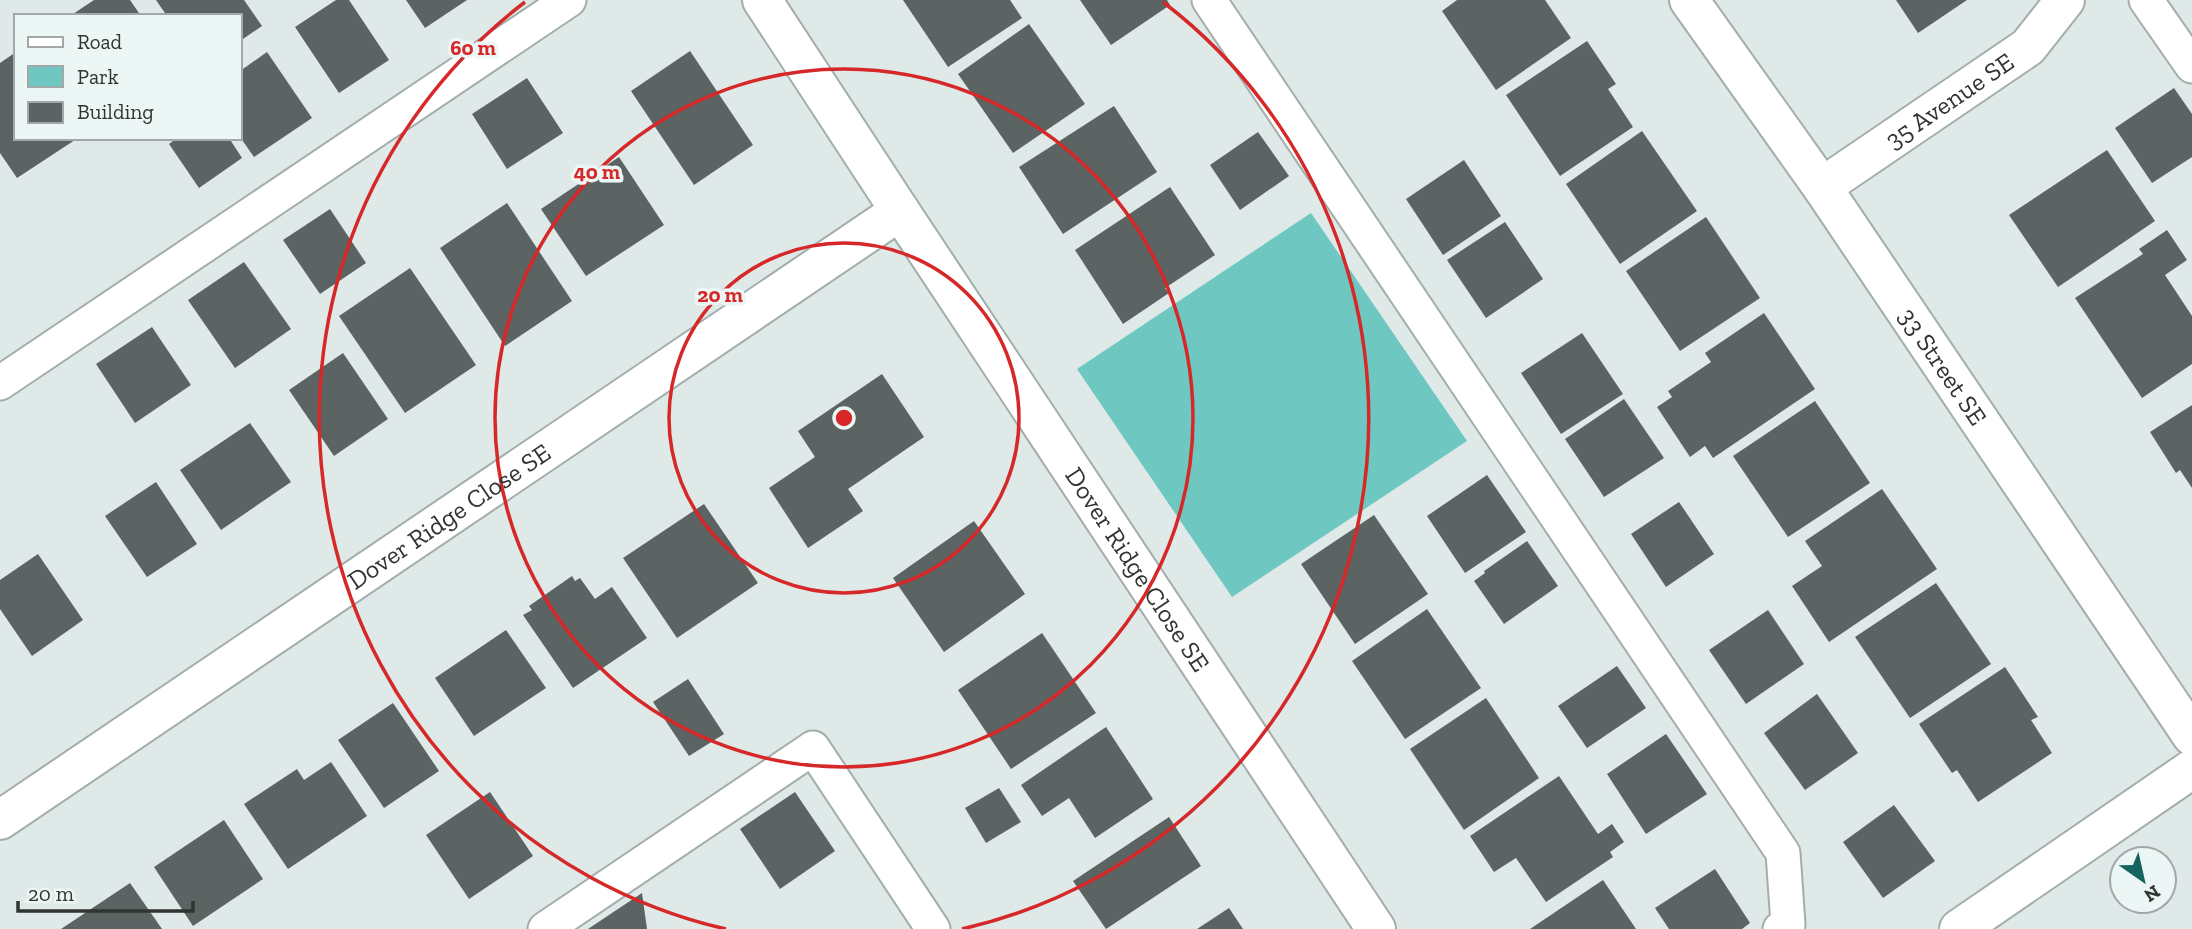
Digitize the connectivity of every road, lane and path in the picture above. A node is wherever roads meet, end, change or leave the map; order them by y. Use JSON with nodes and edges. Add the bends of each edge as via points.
{"nodes":[{"id":1,"x":569,"y":0,"type":"edge"},
{"id":2,"x":762,"y":0,"type":"edge"},
{"id":3,"x":1209,"y":0,"type":"edge"},
{"id":4,"x":1689,"y":0,"type":"edge"},
{"id":5,"x":2065,"y":0,"type":"edge"},
{"id":6,"x":2146,"y":0,"type":"edge"},
{"id":7,"x":2192,"y":66,"type":"edge"},
{"id":8,"x":1822,"y":187,"type":"junction"},
{"id":9,"x":900,"y":211,"type":"junction"},
{"id":10,"x":0,"y":383,"type":"edge"},
{"id":11,"x":2192,"y":736,"type":"edge"},
{"id":12,"x":2192,"y":769,"type":"edge"},
{"id":13,"x":0,"y":820,"type":"edge"},
{"id":14,"x":545,"y":929,"type":"edge"},
{"id":15,"x":933,"y":929,"type":"edge"},
{"id":16,"x":1376,"y":929,"type":"edge"},
{"id":17,"x":1780,"y":929,"type":"edge"},
{"id":18,"x":1959,"y":929,"type":"edge"}],
"edges":[{"from":1,"to":10,"type":"lane"},
{"from":2,"to":9,"type":"street","name":"Dover Ridge Close SE"},
{"from":3,"to":17,"type":"lane","via":[[1783,853],[1788,924]]},
{"from":4,"to":8,"type":"street","name":"33 Street SE"},
{"from":5,"to":8,"type":"street","name":"35 Avenue SE","via":[[2028,47]]},
{"from":6,"to":7,"type":"lane"},
{"from":8,"to":11,"type":"street","name":"33 Street SE"},
{"from":9,"to":13,"type":"street","name":"Dover Ridge Close SE"},
{"from":9,"to":16,"type":"street","name":"Dover Ridge Close SE"},
{"from":12,"to":18,"type":"street"},
{"from":14,"to":15,"type":"lane","via":[[813,748]]}]}
